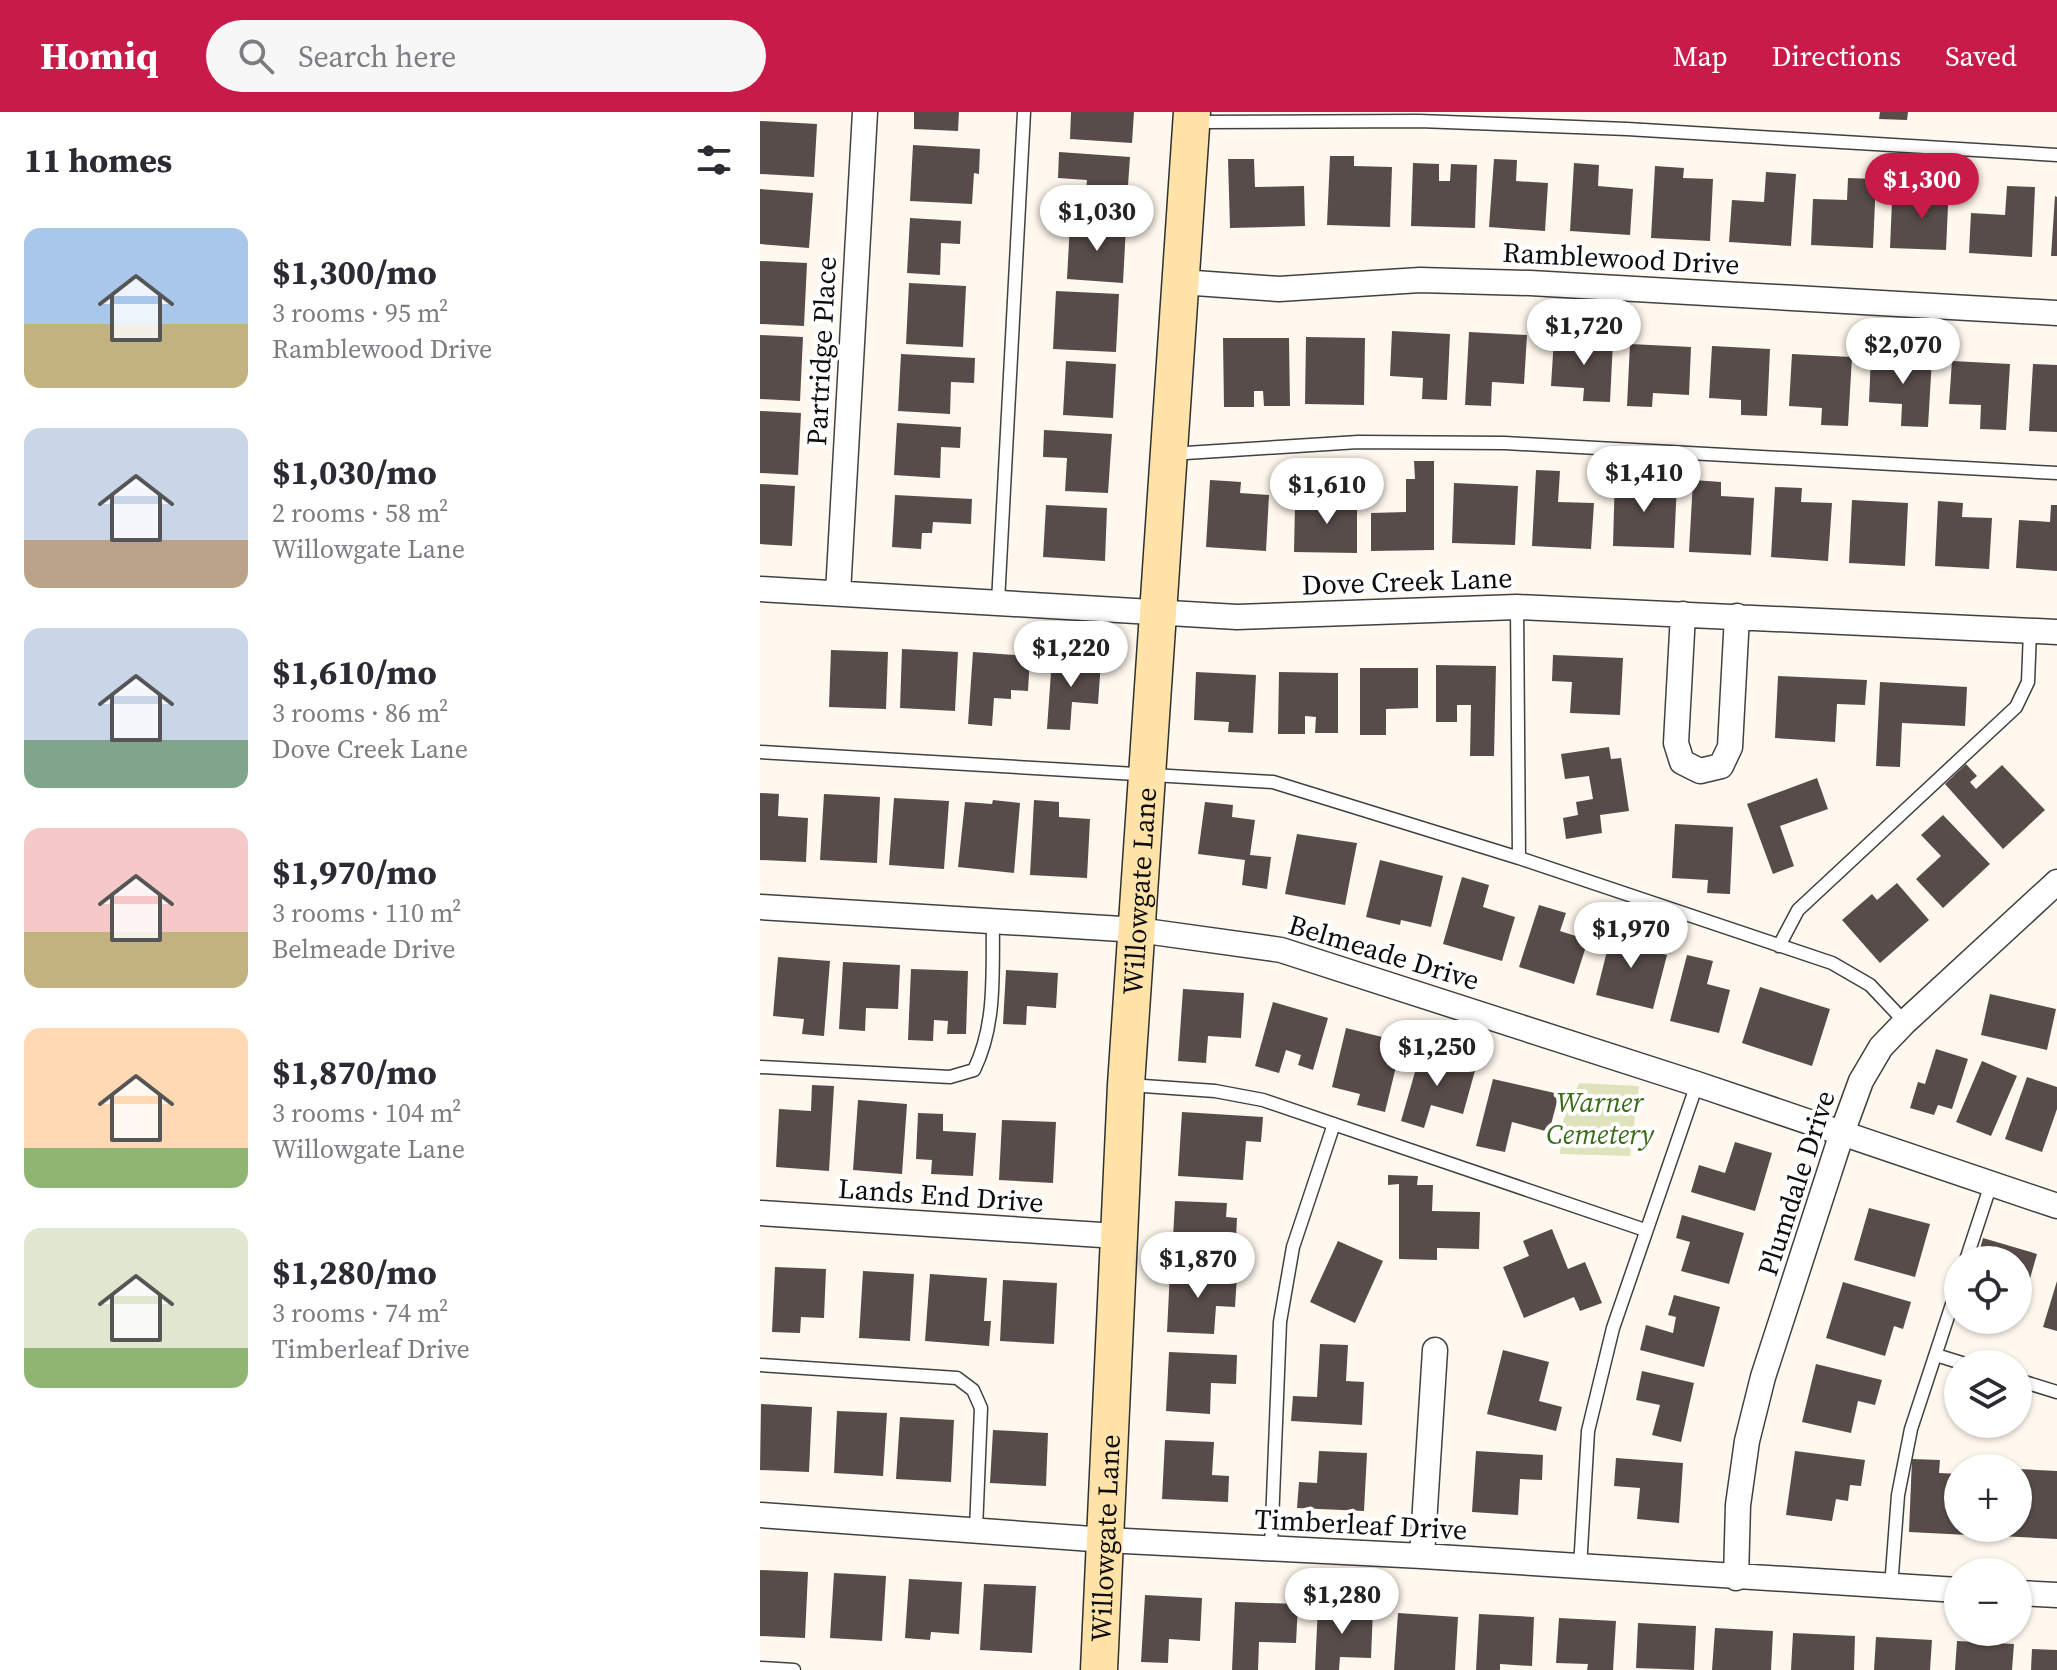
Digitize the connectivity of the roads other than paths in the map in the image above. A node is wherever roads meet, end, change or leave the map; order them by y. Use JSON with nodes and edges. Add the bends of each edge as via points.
{"nodes":[{"id":1,"x":865,"y":112,"type":"edge"},
{"id":2,"x":1024,"y":112,"type":"edge"},
{"id":3,"x":1191,"y":117,"type":"edge"},
{"id":4,"x":2057,"y":155,"type":"edge"},
{"id":5,"x":1181,"y":282,"type":"junction"},
{"id":6,"x":2057,"y":313,"type":"edge"},
{"id":7,"x":1167,"y":454,"type":"junction"},
{"id":8,"x":2057,"y":473,"type":"edge"},
{"id":9,"x":760,"y":589,"type":"edge"},
{"id":10,"x":838,"y":593,"type":"junction"},
{"id":11,"x":998,"y":602,"type":"junction"},
{"id":12,"x":1517,"y":607,"type":"junction"},
{"id":13,"x":1156,"y":613,"type":"junction"},
{"id":14,"x":1683,"y":614,"type":"junction"},
{"id":15,"x":1737,"y":616,"type":"junction"},
{"id":16,"x":2030,"y":631,"type":"junction"},
{"id":17,"x":2057,"y":632,"type":"edge"},
{"id":18,"x":760,"y":752,"type":"edge"},
{"id":19,"x":1147,"y":774,"type":"junction"},
{"id":20,"x":1519,"y":858,"type":"junction"},
{"id":21,"x":2057,"y":882,"type":"edge"},
{"id":22,"x":760,"y":907,"type":"edge"},
{"id":23,"x":993,"y":919,"type":"junction"},
{"id":24,"x":1138,"y":930,"type":"junction"},
{"id":25,"x":1779,"y":946,"type":"junction"},
{"id":26,"x":1905,"y":1022,"type":"junction"},
{"id":27,"x":760,"y":1067,"type":"edge"},
{"id":28,"x":1697,"y":1084,"type":"junction"},
{"id":29,"x":1126,"y":1085,"type":"junction"},
{"id":30,"x":1334,"y":1124,"type":"junction"},
{"id":31,"x":1842,"y":1133,"type":"junction"},
{"id":32,"x":1991,"y":1184,"type":"junction"},
{"id":33,"x":2057,"y":1206,"type":"edge"},
{"id":34,"x":760,"y":1213,"type":"edge"},
{"id":35,"x":1645,"y":1230,"type":"junction"},
{"id":36,"x":1117,"y":1236,"type":"junction"},
{"id":37,"x":1971,"y":1246,"type":"edge"},
{"id":38,"x":1944,"y":1330,"type":"edge"},
{"id":39,"x":1435,"y":1350,"type":"dead end"},
{"id":40,"x":1936,"y":1355,"type":"junction"},
{"id":41,"x":1944,"y":1357,"type":"edge"},
{"id":42,"x":760,"y":1365,"type":"edge"},
{"id":43,"x":2032,"y":1384,"type":"edge"},
{"id":44,"x":2057,"y":1392,"type":"edge"},
{"id":45,"x":760,"y":1515,"type":"edge"},
{"id":46,"x":976,"y":1530,"type":"junction"},
{"id":47,"x":1106,"y":1540,"type":"junction"},
{"id":48,"x":1271,"y":1548,"type":"junction"},
{"id":49,"x":1422,"y":1556,"type":"junction"},
{"id":50,"x":1580,"y":1568,"type":"junction"},
{"id":51,"x":1736,"y":1578,"type":"junction"},
{"id":52,"x":1891,"y":1587,"type":"junction"},
{"id":53,"x":1944,"y":1589,"type":"edge"},
{"id":54,"x":2032,"y":1594,"type":"edge"},
{"id":55,"x":2057,"y":1595,"type":"edge"},
{"id":56,"x":760,"y":1668,"type":"edge"},
{"id":57,"x":794,"y":1670,"type":"edge"},
{"id":58,"x":1099,"y":1670,"type":"edge"}],
"edges":[{"from":1,"to":10,"type":"street","name":"Partridge Place"},
{"from":2,"to":11,"type":"lane"},
{"from":3,"to":4,"type":"lane","via":[[1643,130]]},
{"from":3,"to":5,"type":"street","name":"Willowgate Lane"},
{"from":5,"to":6,"type":"street","name":"Ramblewood Drive","via":[[1279,289],[1420,280],[1515,282]]},
{"from":5,"to":7,"type":"street","name":"Willowgate Lane"},
{"from":7,"to":8,"type":"lane","via":[[1358,442],[1505,443]]},
{"from":7,"to":13,"type":"street","name":"Willowgate Lane"},
{"from":9,"to":10,"type":"street","name":"Dove Creek Lane"},
{"from":10,"to":11,"type":"street","name":"Dove Creek Lane"},
{"from":11,"to":13,"type":"street","name":"Dove Creek Lane"},
{"from":12,"to":13,"type":"street","name":"Dove Creek Lane","via":[[1237,617]]},
{"from":12,"to":14,"type":"street","name":"Dove Creek Lane"},
{"from":12,"to":20,"type":"lane"},
{"from":13,"to":19,"type":"street","name":"Willowgate Lane"},
{"from":14,"to":15,"type":"street","name":"Dove Creek Lane"},
{"from":14,"to":15,"type":"street","via":[[1676,743],[1682,762],[1700,771],[1721,766],[1730,747]]},
{"from":15,"to":16,"type":"street","name":"Dove Creek Lane"},
{"from":16,"to":17,"type":"street","name":"Dove Creek Lane"},
{"from":16,"to":25,"type":"lane","via":[[2028,682],[2016,707],[1798,910]]},
{"from":18,"to":19,"type":"lane"},
{"from":19,"to":20,"type":"lane","via":[[1273,782]]},
{"from":19,"to":24,"type":"street","name":"Willowgate Lane"},
{"from":20,"to":25,"type":"lane"},
{"from":21,"to":26,"type":"street","name":"Plumdale Drive"},
{"from":22,"to":23,"type":"street","name":"Belmeade Drive"},
{"from":23,"to":24,"type":"street","name":"Belmeade Drive"},
{"from":23,"to":27,"type":"lane","via":[[992,1011],[974,1070],[950,1077]]},
{"from":24,"to":28,"type":"street","name":"Belmeade Drive","via":[[1281,950]]},
{"from":24,"to":29,"type":"street","name":"Willowgate Lane"},
{"from":25,"to":26,"type":"lane","via":[[1832,963],[1870,985]]},
{"from":26,"to":31,"type":"street","name":"Plumdale Drive","via":[[1881,1047],[1861,1081]]},
{"from":28,"to":31,"type":"street","name":"Belmeade Drive"},
{"from":28,"to":35,"type":"lane"},
{"from":29,"to":30,"type":"lane","via":[[1239,1095]]},
{"from":29,"to":36,"type":"street","name":"Willowgate Lane"},
{"from":30,"to":35,"type":"lane"},
{"from":30,"to":48,"type":"lane","via":[[1293,1247],[1280,1322]]},
{"from":31,"to":32,"type":"street","name":"Belmeade Drive"},
{"from":31,"to":51,"type":"street","name":"Plumdale Drive","via":[[1747,1441]]},
{"from":32,"to":33,"type":"street","name":"Belmeade Drive"},
{"from":32,"to":37,"type":"lane"},
{"from":34,"to":36,"type":"street","name":"Lands End Drive"},
{"from":35,"to":50,"type":"lane","via":[[1613,1328],[1588,1431]]},
{"from":36,"to":47,"type":"street","name":"Willowgate Lane"},
{"from":38,"to":40,"type":"lane"},
{"from":39,"to":49,"type":"street"},
{"from":40,"to":41,"type":"lane"},
{"from":40,"to":52,"type":"lane","via":[[1911,1429],[1898,1495]]},
{"from":42,"to":46,"type":"lane","via":[[957,1378],[973,1390],[981,1408]]},
{"from":43,"to":44,"type":"lane"},
{"from":45,"to":46,"type":"street","name":"Timberleaf Drive"},
{"from":46,"to":47,"type":"street","name":"Timberleaf Drive"},
{"from":47,"to":48,"type":"street","name":"Timberleaf Drive"},
{"from":47,"to":58,"type":"street","name":"Willowgate Lane"},
{"from":48,"to":49,"type":"street","name":"Timberleaf Drive"},
{"from":49,"to":50,"type":"street","name":"Timberleaf Drive"},
{"from":50,"to":51,"type":"street","name":"Timberleaf Drive"},
{"from":51,"to":52,"type":"street","name":"Timberleaf Drive"},
{"from":52,"to":53,"type":"street","name":"Timberleaf Drive"},
{"from":54,"to":55,"type":"street"},
{"from":56,"to":57,"type":"lane"}]}
